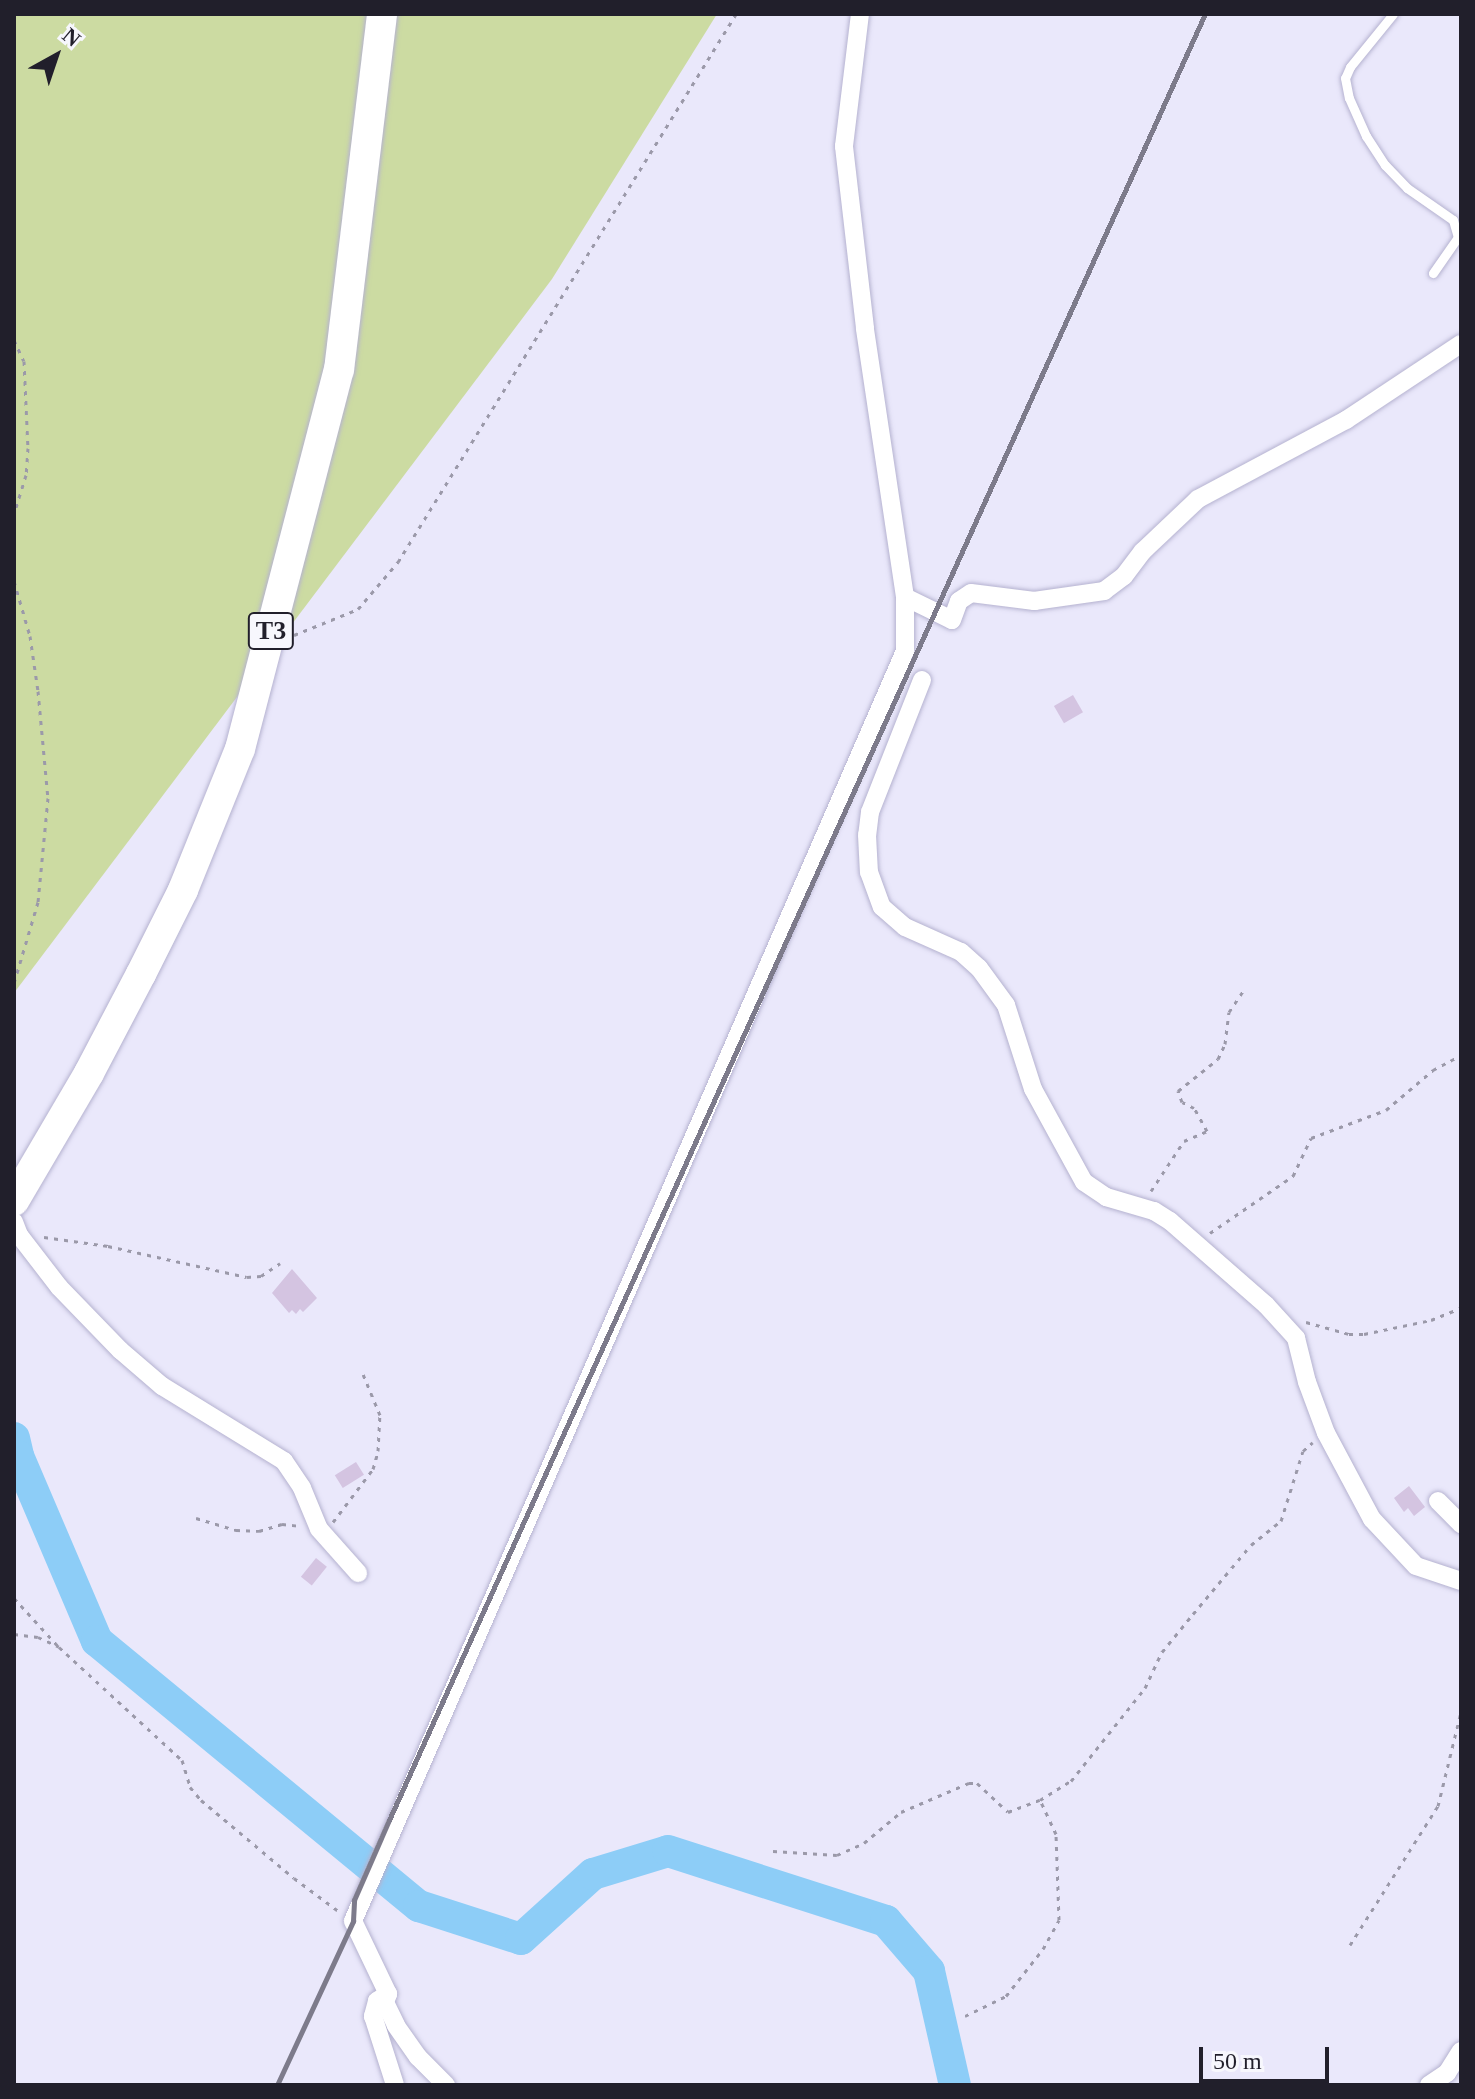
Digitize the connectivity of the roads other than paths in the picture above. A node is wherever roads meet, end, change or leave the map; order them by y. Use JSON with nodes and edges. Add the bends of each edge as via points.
{"nodes":[{"id":1,"x":382,"y":14,"type":"edge"},
{"id":2,"x":860,"y":14,"type":"edge"},
{"id":3,"x":1393,"y":14,"type":"edge"},
{"id":4,"x":1433,"y":273,"type":"dead end"},
{"id":5,"x":1461,"y":344,"type":"edge"},
{"id":6,"x":905,"y":597,"type":"junction"},
{"id":7,"x":922,"y":680,"type":"dead end"},
{"id":8,"x":14,"y":1201,"type":"edge"},
{"id":9,"x":16,"y":1228,"type":"edge"},
{"id":10,"x":1438,"y":1501,"type":"dead end"},
{"id":11,"x":1461,"y":1524,"type":"edge"},
{"id":12,"x":358,"y":1573,"type":"dead end"},
{"id":13,"x":1461,"y":1581,"type":"edge"},
{"id":14,"x":388,"y":1994,"type":"junction"},
{"id":15,"x":1461,"y":2051,"type":"edge"},
{"id":16,"x":395,"y":2085,"type":"edge"},
{"id":17,"x":446,"y":2085,"type":"edge"},
{"id":18,"x":1429,"y":2085,"type":"edge"}],
"edges":[{"from":1,"to":8,"type":"highway","number":"T3","via":[[339,370],[240,749],[183,890],[89,1073]]},
{"from":2,"to":6,"type":"street","via":[[844,146]]},
{"from":3,"to":4,"type":"lane","via":[[1345,78],[1349,98],[1385,165],[1407,188],[1453,220],[1458,237]]},
{"from":5,"to":6,"type":"street","via":[[1346,420],[1198,499],[1104,591],[1034,601],[971,593],[959,601],[952,620]]},
{"from":6,"to":14,"type":"street","via":[[905,651],[353,1921]]},
{"from":7,"to":13,"type":"street","via":[[870,812],[867,852],[874,893],[882,907],[905,927],[961,952],[988,978],[1006,1005],[1033,1089],[1075,1170],[1095,1190],[1162,1216],[1196,1240],[1281,1321],[1296,1338],[1326,1433],[1363,1506],[1416,1566]]},
{"from":9,"to":12,"type":"street","via":[[59,1287],[130,1359],[162,1386],[284,1461],[321,1531]]},
{"from":10,"to":11,"type":"street"},
{"from":14,"to":16,"type":"street","via":[[377,2001],[373,2016]]},
{"from":14,"to":17,"type":"street","via":[[385,2002],[396,2025]]},
{"from":15,"to":18,"type":"street","via":[[1447,2073]]}]}
